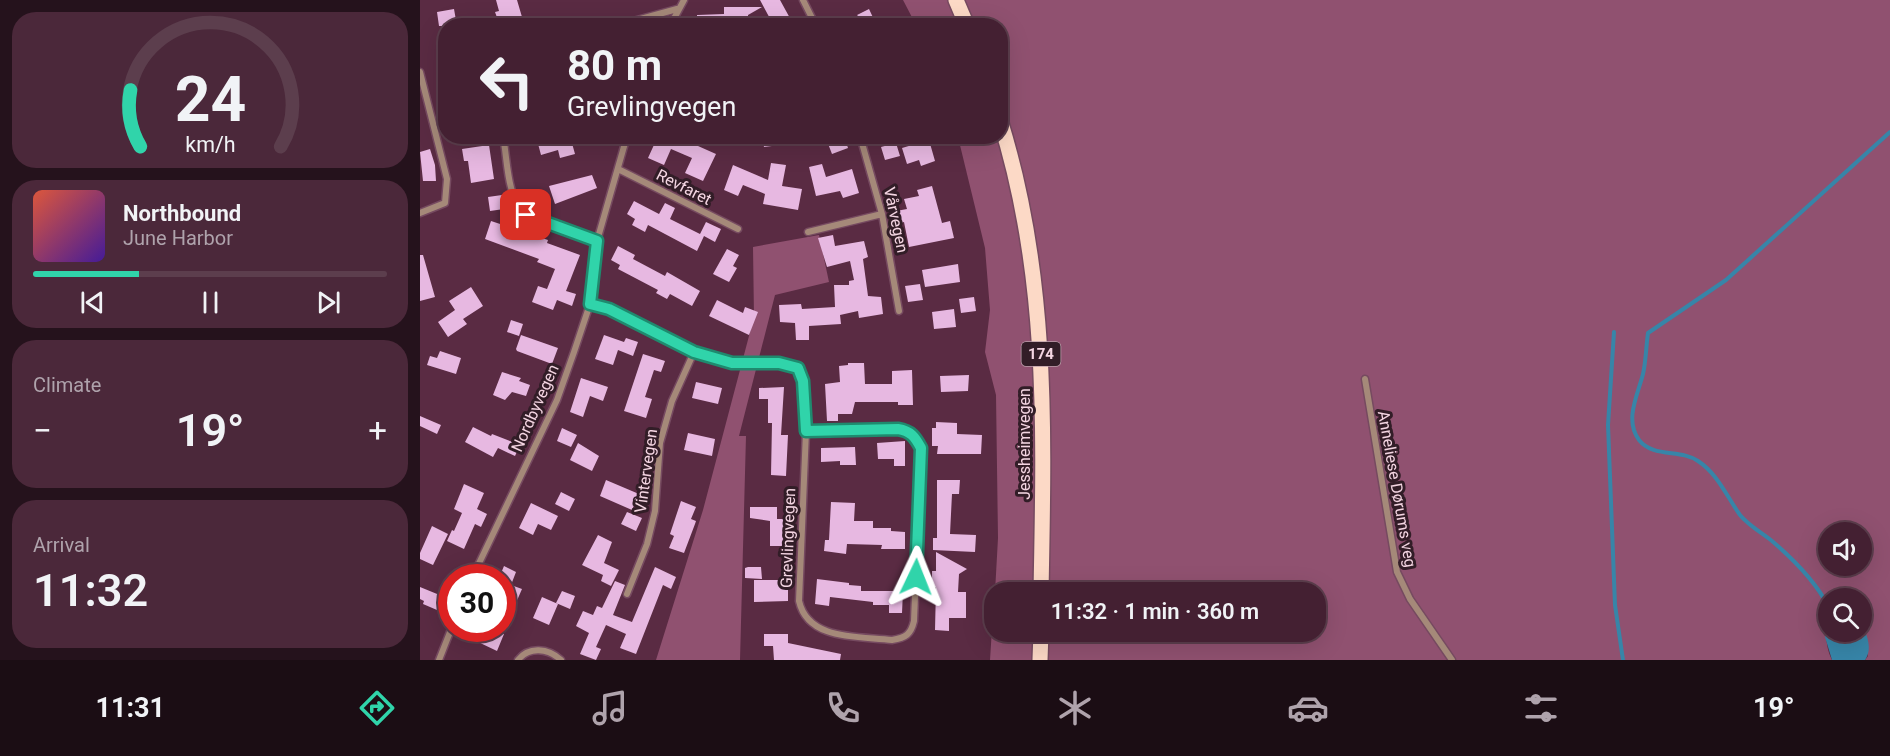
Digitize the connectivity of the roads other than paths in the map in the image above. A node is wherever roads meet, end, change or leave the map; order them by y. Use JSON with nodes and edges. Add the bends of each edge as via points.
{"nodes":[{"id":1,"x":684,"y":0,"type":"edge"},
{"id":2,"x":803,"y":0,"type":"edge"},
{"id":3,"x":957,"y":0,"type":"edge"},
{"id":4,"x":677,"y":9,"type":"junction"},
{"id":5,"x":644,"y":18,"type":"edge"},
{"id":6,"x":673,"y":18,"type":"edge"},
{"id":7,"x":812,"y":18,"type":"edge"},
{"id":8,"x":964,"y":18,"type":"edge"},
{"id":9,"x":420,"y":72,"type":"edge"},
{"id":10,"x":438,"y":143,"type":"edge"},
{"id":11,"x":438,"y":144,"type":"edge"},
{"id":12,"x":504,"y":144,"type":"edge"},
{"id":13,"x":625,"y":144,"type":"edge"},
{"id":14,"x":862,"y":144,"type":"edge"},
{"id":15,"x":1006,"y":144,"type":"edge"},
{"id":16,"x":618,"y":169,"type":"junction"},
{"id":17,"x":420,"y":213,"type":"edge"},
{"id":18,"x":882,"y":214,"type":"junction"},
{"id":19,"x":738,"y":230,"type":"dead end"},
{"id":20,"x":808,"y":232,"type":"dead end"},
{"id":21,"x":597,"y":241,"type":"junction"},
{"id":22,"x":590,"y":304,"type":"junction"},
{"id":23,"x":899,"y":311,"type":"dead end"},
{"id":24,"x":694,"y":352,"type":"junction"},
{"id":25,"x":1365,"y":379,"type":"dead end"},
{"id":26,"x":806,"y":431,"type":"junction"},
{"id":27,"x":479,"y":564,"type":"edge"},
{"id":28,"x":1041,"y":582,"type":"edge"},
{"id":29,"x":627,"y":594,"type":"dead end"},
{"id":30,"x":446,"y":642,"type":"edge"},
{"id":31,"x":1041,"y":642,"type":"edge"},
{"id":32,"x":439,"y":660,"type":"edge"},
{"id":33,"x":518,"y":660,"type":"edge"},
{"id":34,"x":561,"y":660,"type":"edge"},
{"id":35,"x":1040,"y":660,"type":"edge"},
{"id":36,"x":1452,"y":660,"type":"edge"}],
"edges":[{"from":1,"to":4,"type":"street"},
{"from":2,"to":7,"type":"street"},
{"from":3,"to":8,"type":"main road"},
{"from":4,"to":5,"type":"street"},
{"from":4,"to":6,"type":"street"},
{"from":9,"to":10,"type":"street"},
{"from":11,"to":17,"type":"street","via":[[447,179],[445,203]]},
{"from":12,"to":21,"type":"street","via":[[518,208],[526,215]]},
{"from":13,"to":16,"type":"street","name":"Nordbyvegen"},
{"from":14,"to":18,"type":"street","name":"Vårvegen"},
{"from":15,"to":28,"type":"main road","name":"Jessheimvegen","number":"174","via":[[1025,222],[1041,345]]},
{"from":16,"to":19,"type":"street","name":"Revfaret"},
{"from":16,"to":21,"type":"street","name":"Nordbyvegen"},
{"from":18,"to":20,"type":"street"},
{"from":18,"to":23,"type":"street","name":"Vårvegen"},
{"from":21,"to":22,"type":"street","name":"Nordbyvegen"},
{"from":22,"to":24,"type":"street","via":[[609,309]]},
{"from":22,"to":27,"type":"street","name":"Nordbyvegen","via":[[557,400]]},
{"from":24,"to":26,"type":"street","name":"Grevlingvegen","via":[[732,363],[779,363],[798,368],[803,381]]},
{"from":24,"to":29,"type":"street","name":"Vintervegen","via":[[672,401],[660,443],[655,511]]},
{"from":25,"to":36,"type":"street","name":"Anneliese Dørums veg","via":[[1397,572],[1410,599]]},
{"from":26,"to":26,"type":"street","name":"Grevlingvegen","via":[[801,611],[822,631],[903,638],[911,632],[914,621],[921,448],[908,431],[898,429]]},
{"from":30,"to":32,"type":"street"},
{"from":31,"to":35,"type":"main road"},
{"from":33,"to":34,"type":"street","via":[[535,650],[554,654]]}]}
